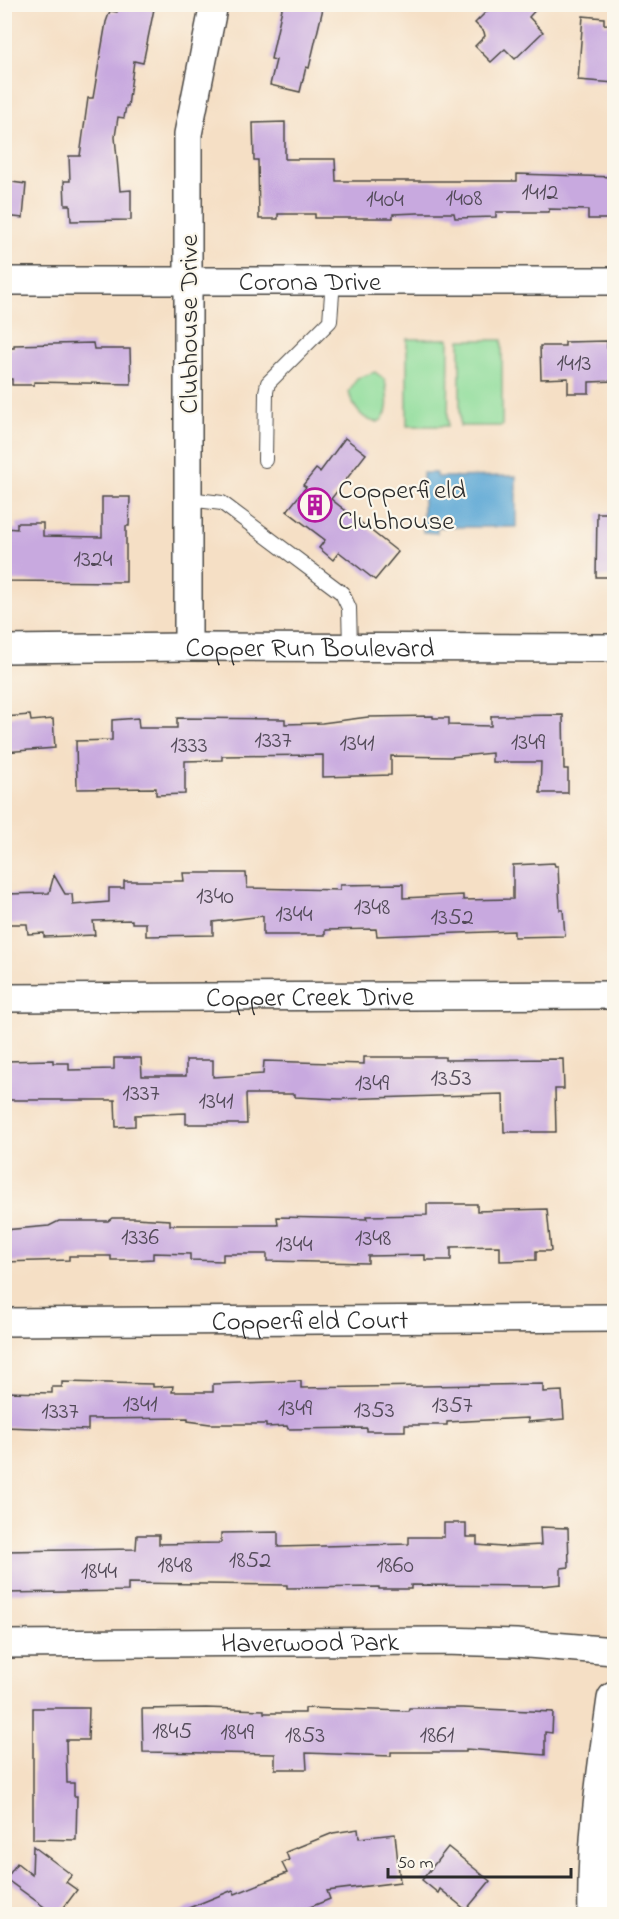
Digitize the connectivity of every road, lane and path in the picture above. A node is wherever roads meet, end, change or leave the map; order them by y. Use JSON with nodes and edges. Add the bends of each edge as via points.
{"nodes":[{"id":1,"x":213,"y":4,"type":"edge"},
{"id":2,"x":188,"y":280,"type":"junction"},
{"id":3,"x":333,"y":280,"type":"junction"},
{"id":4,"x":615,"y":280,"type":"edge"},
{"id":5,"x":4,"y":281,"type":"edge"},
{"id":6,"x":265,"y":460,"type":"dead end"},
{"id":7,"x":188,"y":500,"type":"junction"},
{"id":8,"x":188,"y":647,"type":"junction"},
{"id":9,"x":350,"y":647,"type":"junction"},
{"id":10,"x":615,"y":648,"type":"edge"},
{"id":11,"x":4,"y":649,"type":"edge"},
{"id":12,"x":615,"y":994,"type":"edge"},
{"id":13,"x":4,"y":998,"type":"edge"},
{"id":14,"x":615,"y":1318,"type":"edge"},
{"id":15,"x":4,"y":1322,"type":"edge"},
{"id":16,"x":4,"y":1644,"type":"edge"},
{"id":17,"x":615,"y":1652,"type":"edge"},
{"id":18,"x":615,"y":1699,"type":"edge"},
{"id":19,"x":595,"y":1914,"type":"edge"}],
"edges":[{"from":1,"to":2,"type":"street","name":"Clubhouse Drive","via":[[188,134]]},
{"from":2,"to":3,"type":"street","name":"Corona Drive"},
{"from":2,"to":5,"type":"street","name":"Corona Drive"},
{"from":2,"to":7,"type":"street","name":"Clubhouse Drive"},
{"from":3,"to":4,"type":"street","name":"Corona Drive"},
{"from":3,"to":6,"type":"lane","via":[[330,321],[268,383]]},
{"from":7,"to":8,"type":"street","name":"Clubhouse Drive"},
{"from":7,"to":9,"type":"lane","via":[[222,503],[342,593],[349,608]]},
{"from":8,"to":9,"type":"street","name":"Copper Run Boulevard"},
{"from":8,"to":11,"type":"street","name":"Copper Run Boulevard"},
{"from":9,"to":10,"type":"street","name":"Copper Run Boulevard"},
{"from":12,"to":13,"type":"street","name":"Copper Creek Drive"},
{"from":14,"to":15,"type":"street","name":"Copperfield Court"},
{"from":16,"to":17,"type":"street","name":"Haverwood Park","via":[[443,1641]]},
{"from":18,"to":19,"type":"street","via":[[599,1816]]}]}
